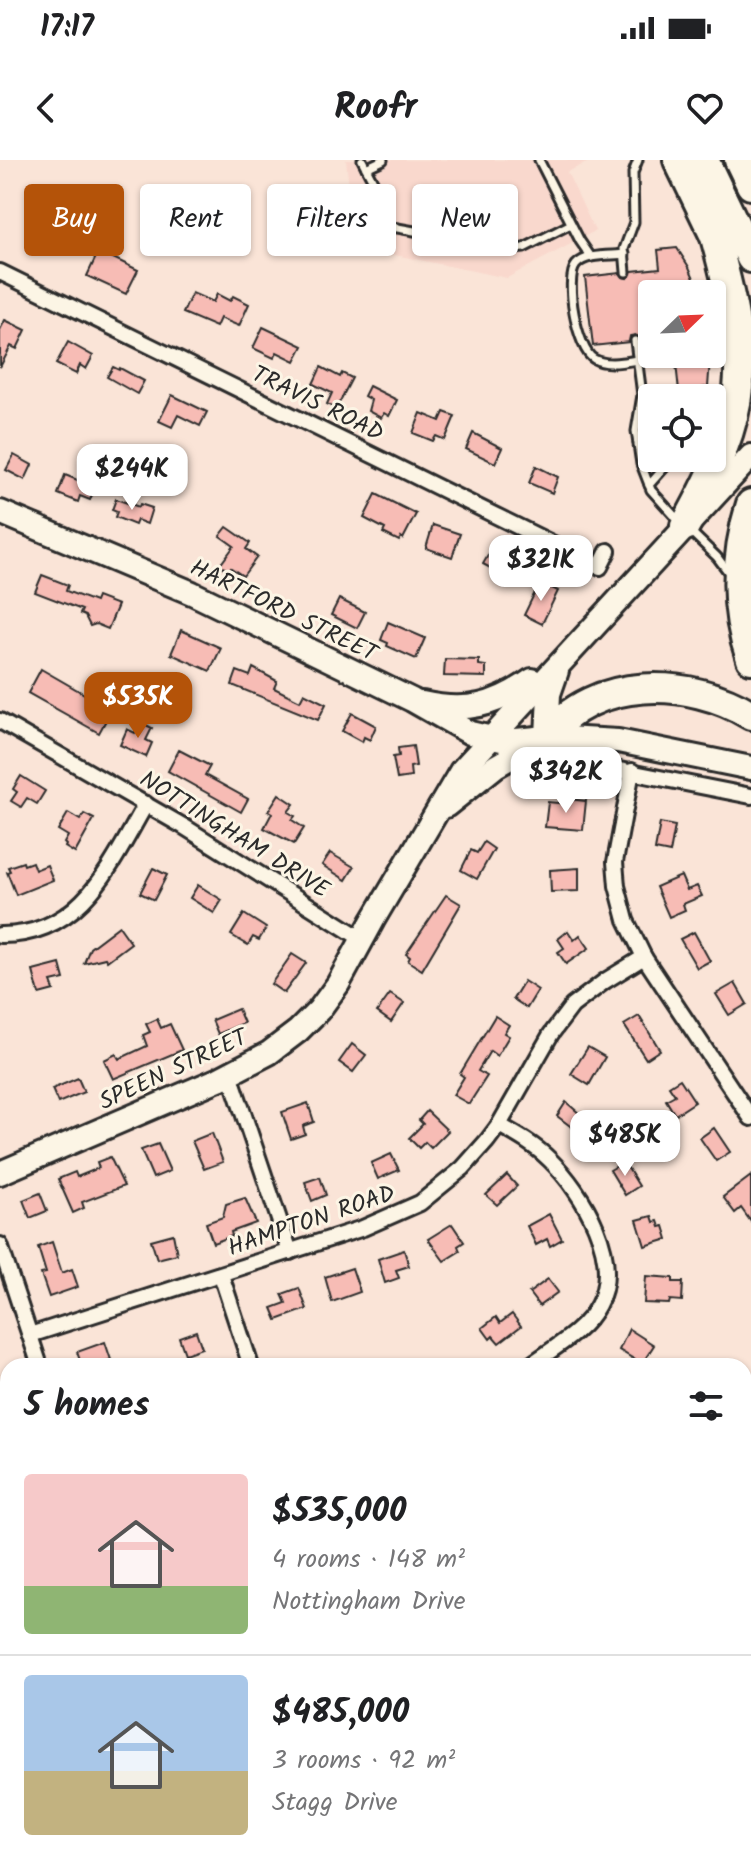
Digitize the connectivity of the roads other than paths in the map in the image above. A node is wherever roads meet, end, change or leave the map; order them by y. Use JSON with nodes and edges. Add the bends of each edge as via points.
{"nodes":[{"id":1,"x":362,"y":160,"type":"edge"},
{"id":2,"x":383,"y":160,"type":"edge"},
{"id":3,"x":638,"y":160,"type":"edge"},
{"id":4,"x":678,"y":160,"type":"edge"},
{"id":5,"x":704,"y":160,"type":"edge"},
{"id":6,"x":739,"y":160,"type":"edge"},
{"id":7,"x":542,"y":161,"type":"edge"},
{"id":8,"x":366,"y":168,"type":"junction"},
{"id":9,"x":751,"y":185,"type":"edge"},
{"id":10,"x":571,"y":224,"type":"junction"},
{"id":11,"x":715,"y":237,"type":"junction"},
{"id":12,"x":625,"y":254,"type":"junction"},
{"id":13,"x":591,"y":257,"type":"junction"},
{"id":14,"x":751,"y":258,"type":"edge"},
{"id":15,"x":0,"y":272,"type":"edge"},
{"id":16,"x":626,"y":272,"type":"dead end"},
{"id":17,"x":751,"y":300,"type":"edge"},
{"id":18,"x":635,"y":341,"type":"dead end"},
{"id":19,"x":637,"y":360,"type":"junction"},
{"id":20,"x":751,"y":456,"type":"edge"},
{"id":21,"x":661,"y":472,"type":"edge"},
{"id":22,"x":649,"y":485,"type":"junction"},
{"id":23,"x":751,"y":504,"type":"edge"},
{"id":24,"x":0,"y":512,"type":"edge"},
{"id":25,"x":685,"y":526,"type":"junction"},
{"id":26,"x":608,"y":551,"type":"dead end"},
{"id":27,"x":738,"y":596,"type":"junction"},
{"id":28,"x":566,"y":656,"type":"junction"},
{"id":29,"x":751,"y":659,"type":"edge"},
{"id":30,"x":412,"y":700,"type":"junction"},
{"id":31,"x":751,"y":715,"type":"edge"},
{"id":32,"x":0,"y":721,"type":"edge"},
{"id":33,"x":547,"y":737,"type":"junction"},
{"id":34,"x":489,"y":739,"type":"junction"},
{"id":35,"x":751,"y":768,"type":"edge"},
{"id":36,"x":539,"y":769,"type":"dead end"},
{"id":37,"x":632,"y":771,"type":"junction"},
{"id":38,"x":751,"y":796,"type":"edge"},
{"id":39,"x":146,"y":804,"type":"junction"},
{"id":40,"x":439,"y":812,"type":"junction"},
{"id":41,"x":0,"y":935,"type":"edge"},
{"id":42,"x":362,"y":939,"type":"junction"},
{"id":43,"x":644,"y":957,"type":"junction"},
{"id":44,"x":230,"y":1074,"type":"junction"},
{"id":45,"x":751,"y":1118,"type":"edge"},
{"id":46,"x":499,"y":1125,"type":"junction"},
{"id":47,"x":0,"y":1173,"type":"edge"},
{"id":48,"x":0,"y":1245,"type":"edge"},
{"id":49,"x":290,"y":1252,"type":"junction"},
{"id":50,"x":221,"y":1275,"type":"junction"},
{"id":51,"x":30,"y":1335,"type":"junction"},
{"id":52,"x":37,"y":1358,"type":"edge"},
{"id":53,"x":248,"y":1358,"type":"edge"},
{"id":54,"x":540,"y":1358,"type":"edge"}],
"edges":[{"from":1,"to":8,"type":"lane"},
{"from":2,"to":8,"type":"lane"},
{"from":3,"to":12,"type":"lane","via":[[633,173],[634,222]]},
{"from":4,"to":11,"type":"highway"},
{"from":5,"to":14,"type":"highway"},
{"from":6,"to":9,"type":"highway"},
{"from":7,"to":10,"type":"lane"},
{"from":8,"to":10,"type":"lane","via":[[377,189],[381,225],[519,249]]},
{"from":10,"to":13,"type":"lane"},
{"from":11,"to":17,"type":"highway"},
{"from":11,"to":25,"type":"highway","via":[[745,326],[749,381],[734,441]]},
{"from":12,"to":13,"type":"lane"},
{"from":12,"to":16,"type":"lane"},
{"from":13,"to":19,"type":"lane","via":[[578,262],[571,274],[584,350],[603,362]]},
{"from":15,"to":26,"type":"street","name":"TRAVIS ROAD","via":[[600,567]]},
{"from":18,"to":19,"type":"lane"},
{"from":19,"to":22,"type":"lane","via":[[642,395],[637,441]]},
{"from":20,"to":25,"type":"street","name":"SPEEN STREET"},
{"from":21,"to":22,"type":"lane"},
{"from":22,"to":25,"type":"lane"},
{"from":23,"to":27,"type":"highway","via":[[740,548]]},
{"from":24,"to":30,"type":"street","name":"HARTFORD STREET","via":[[183,589]]},
{"from":25,"to":27,"type":"lane","via":[[723,564]]},
{"from":25,"to":28,"type":"street","name":"SPEEN STREET"},
{"from":27,"to":29,"type":"highway"},
{"from":28,"to":30,"type":"street","via":[[493,702],[447,707]]},
{"from":28,"to":33,"type":"street","via":[[549,694]]},
{"from":28,"to":34,"type":"street","name":"SPEEN STREET"},
{"from":30,"to":34,"type":"street","name":"HARTFORD STREET"},
{"from":31,"to":33,"type":"highway","via":[[702,693],[640,689],[579,708]]},
{"from":32,"to":39,"type":"street","name":"NOTTINGHAM DRIVE"},
{"from":33,"to":34,"type":"street","name":"HARTFORD STREET"},
{"from":33,"to":35,"type":"street","via":[[618,741]]},
{"from":33,"to":40,"type":"street","name":"SPEEN STREET","via":[[486,773]]},
{"from":34,"to":40,"type":"street","name":"SPEEN STREET","via":[[456,779]]},
{"from":36,"to":37,"type":"street","via":[[581,763]]},
{"from":37,"to":38,"type":"street"},
{"from":37,"to":43,"type":"street","via":[[615,870],[626,920]]},
{"from":39,"to":41,"type":"street","via":[[88,897],[45,927]]},
{"from":39,"to":42,"type":"street","name":"NOTTINGHAM DRIVE"},
{"from":40,"to":42,"type":"street","name":"SPEEN STREET"},
{"from":42,"to":44,"type":"street","name":"SPEEN STREET","via":[[312,1018],[276,1048]]},
{"from":43,"to":45,"type":"street"},
{"from":43,"to":46,"type":"street","name":"HAMPTON ROAD","via":[[586,995],[560,1020]]},
{"from":44,"to":47,"type":"street","name":"SPEEN STREET"},
{"from":44,"to":49,"type":"street"},
{"from":46,"to":49,"type":"street","name":"HAMPTON ROAD","via":[[463,1168],[420,1203]]},
{"from":46,"to":54,"type":"street","via":[[562,1172],[594,1221],[604,1254],[604,1286],[593,1314]]},
{"from":48,"to":51,"type":"street"},
{"from":49,"to":50,"type":"street","name":"HAMPTON ROAD"},
{"from":50,"to":51,"type":"street","name":"HAMPTON ROAD"},
{"from":50,"to":53,"type":"street"},
{"from":51,"to":52,"type":"street"}]}
